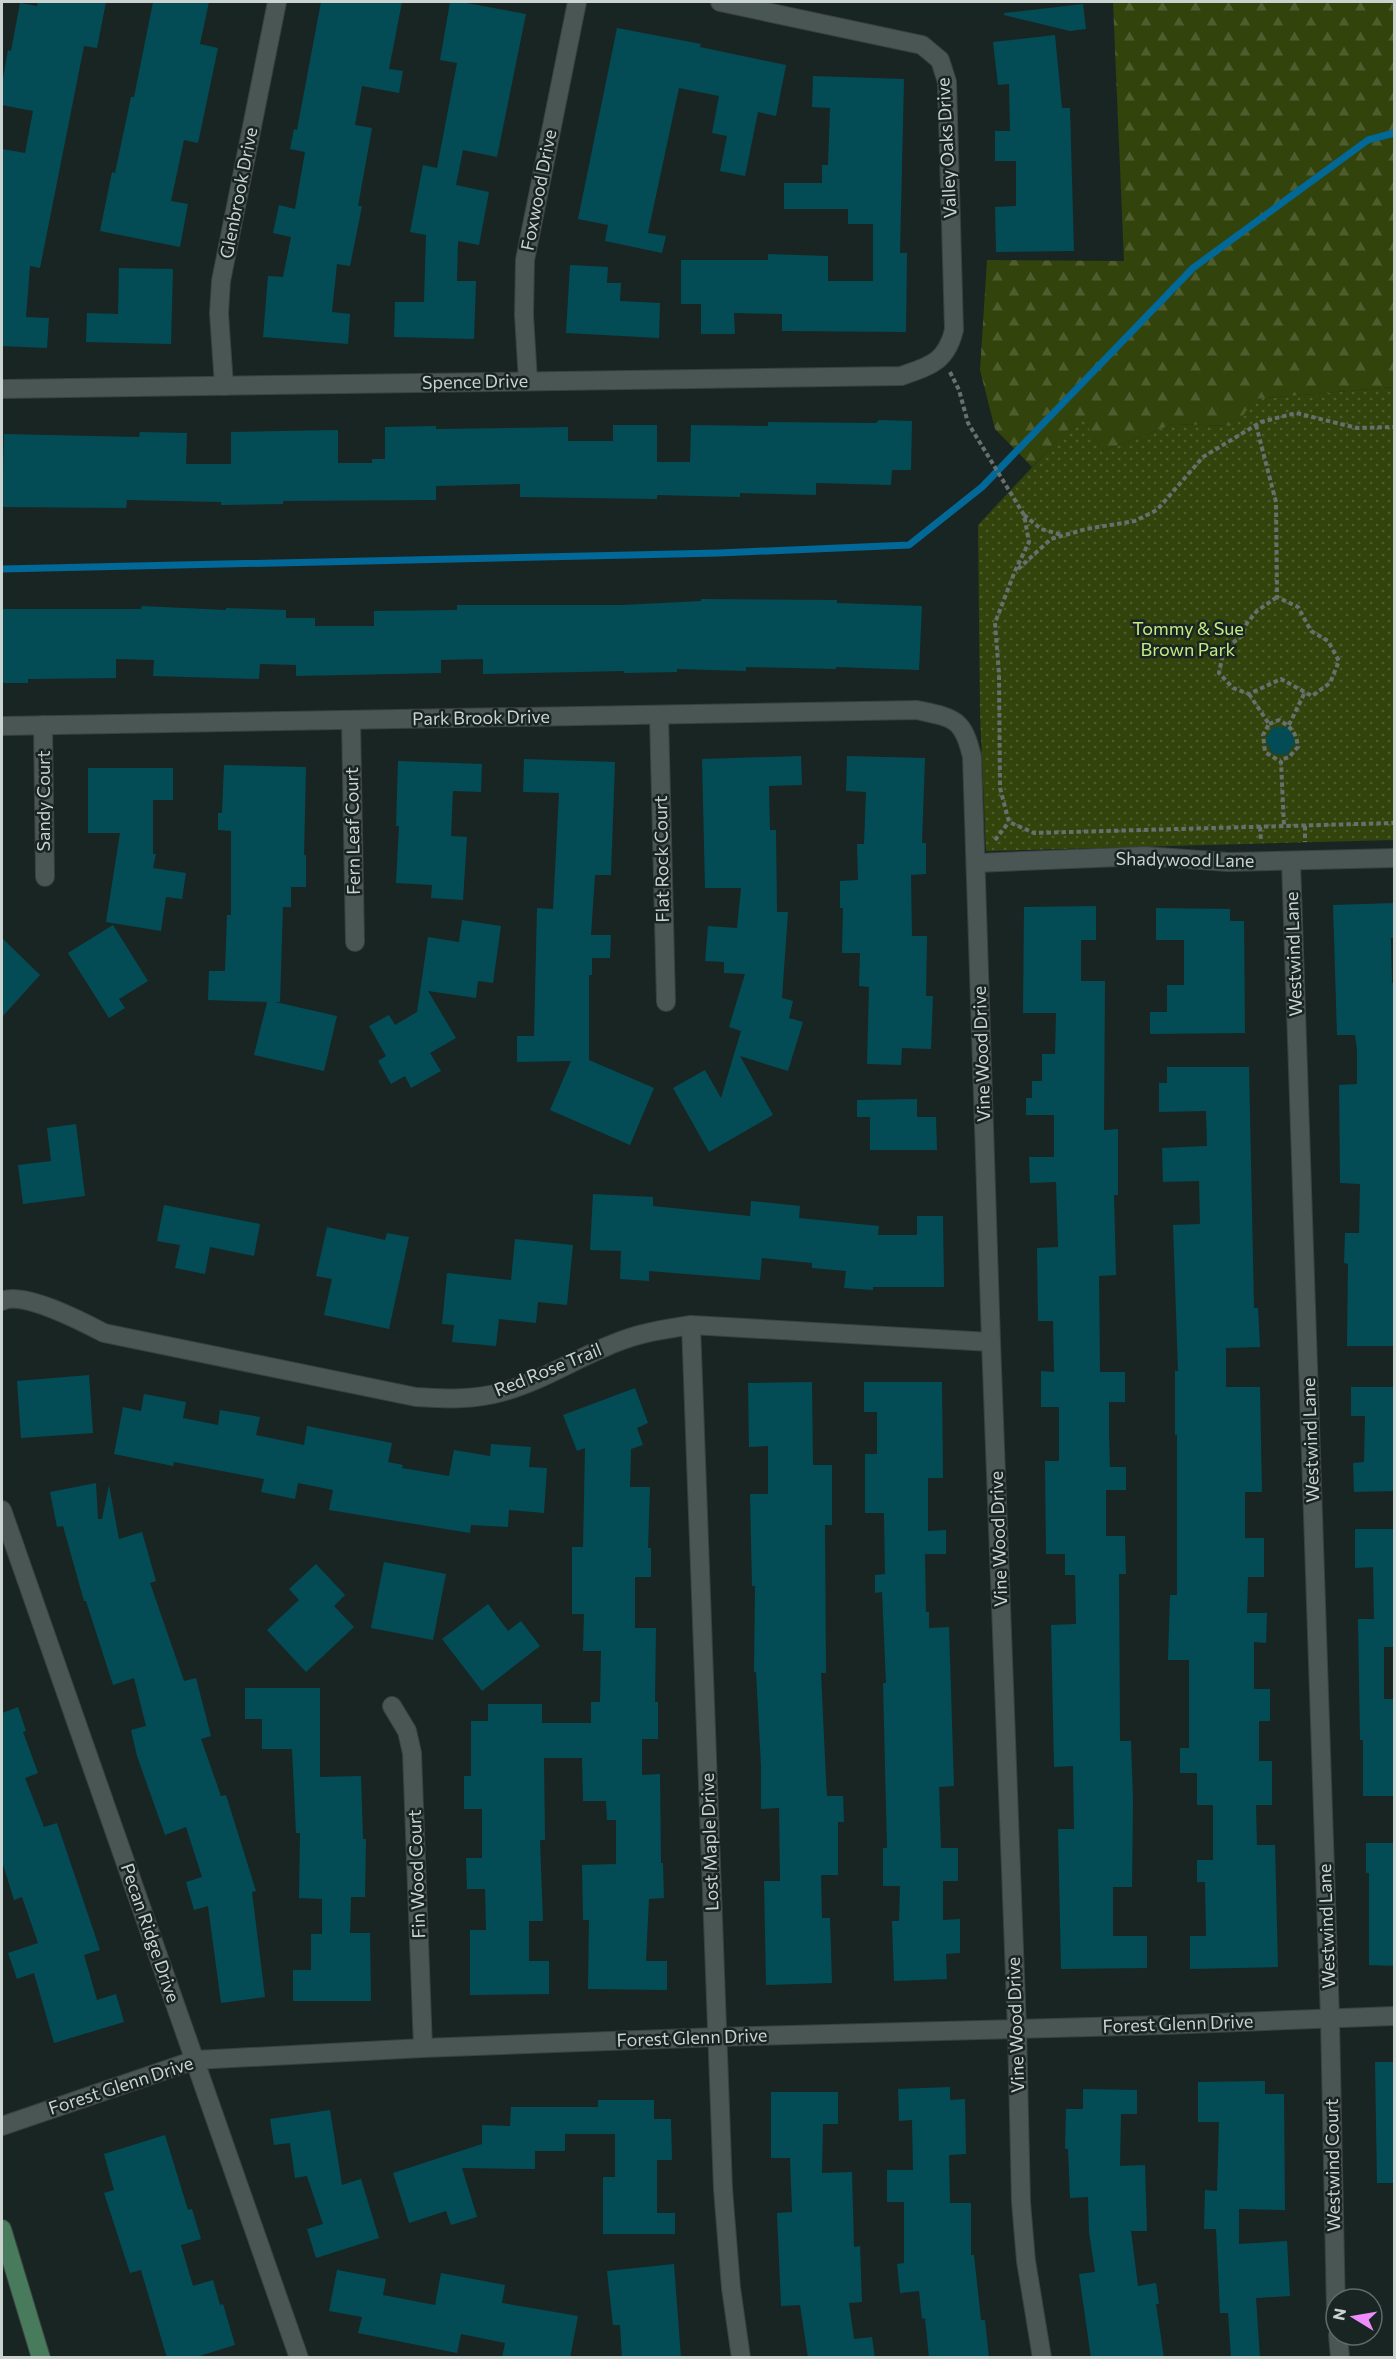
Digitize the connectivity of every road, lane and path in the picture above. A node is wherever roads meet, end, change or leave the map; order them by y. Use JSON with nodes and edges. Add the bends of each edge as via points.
{"nodes":[{"id":1,"x":277,"y":2,"type":"edge"},
{"id":2,"x":577,"y":2,"type":"edge"},
{"id":3,"x":720,"y":2,"type":"edge"},
{"id":4,"x":943,"y":357,"type":"junction"},
{"id":5,"x":528,"y":381,"type":"junction"},
{"id":6,"x":224,"y":386,"type":"junction"},
{"id":7,"x":2,"y":389,"type":"edge"},
{"id":8,"x":1256,"y":425,"type":"junction"},
{"id":9,"x":1395,"y":427,"type":"edge"},
{"id":10,"x":1024,"y":514,"type":"junction"},
{"id":11,"x":1063,"y":536,"type":"junction"},
{"id":12,"x":1015,"y":571,"type":"junction"},
{"id":13,"x":1277,"y":597,"type":"junction"},
{"id":14,"x":1305,"y":692,"type":"junction"},
{"id":15,"x":1249,"y":694,"type":"junction"},
{"id":16,"x":659,"y":715,"type":"junction"},
{"id":17,"x":351,"y":721,"type":"junction"},
{"id":18,"x":958,"y":723,"type":"joint"},
{"id":19,"x":1269,"y":724,"type":"junction"},
{"id":20,"x":43,"y":725,"type":"junction"},
{"id":21,"x":1288,"y":725,"type":"junction"},
{"id":22,"x":2,"y":726,"type":"edge"},
{"id":23,"x":1279,"y":760,"type":"junction"},
{"id":24,"x":1395,"y":823,"type":"edge"},
{"id":25,"x":1284,"y":826,"type":"junction"},
{"id":26,"x":1395,"y":858,"type":"edge"},
{"id":27,"x":1291,"y":862,"type":"junction"},
{"id":28,"x":976,"y":863,"type":"junction"},
{"id":29,"x":45,"y":878,"type":"dead end"},
{"id":30,"x":355,"y":942,"type":"dead end"},
{"id":31,"x":666,"y":1002,"type":"dead end"},
{"id":32,"x":4,"y":1300,"type":"edge"},
{"id":33,"x":691,"y":1325,"type":"junction"},
{"id":34,"x":991,"y":1342,"type":"junction"},
{"id":35,"x":2,"y":1510,"type":"edge"},
{"id":36,"x":392,"y":1706,"type":"dead end"},
{"id":37,"x":1395,"y":2016,"type":"edge"},
{"id":38,"x":1330,"y":2019,"type":"junction"},
{"id":39,"x":1017,"y":2029,"type":"junction"},
{"id":40,"x":718,"y":2037,"type":"junction"},
{"id":41,"x":423,"y":2048,"type":"junction"},
{"id":42,"x":195,"y":2060,"type":"junction"},
{"id":43,"x":2,"y":2126,"type":"edge"},
{"id":44,"x":2,"y":2229,"type":"edge"},
{"id":45,"x":1336,"y":2287,"type":"edge"},
{"id":46,"x":41,"y":2358,"type":"edge"},
{"id":47,"x":299,"y":2358,"type":"edge"},
{"id":48,"x":741,"y":2358,"type":"edge"},
{"id":49,"x":1042,"y":2358,"type":"edge"}],
"edges":[{"from":1,"to":6,"type":"street","name":"Glenbrook Drive","via":[[221,281]]},
{"from":2,"to":5,"type":"street","name":"Foxwood Drive","via":[[525,260]]},
{"from":3,"to":4,"type":"street","name":"Valley Oaks Drive","via":[[922,45],[940,60],[946,82],[954,330]]},
{"from":4,"to":5,"type":"street","name":"Spence Drive","via":[[901,376]]},
{"from":4,"to":10,"type":"path","via":[[959,390],[968,423]]},
{"from":5,"to":6,"type":"street","name":"Spence Drive"},
{"from":6,"to":7,"type":"street","name":"Spence Drive"},
{"from":8,"to":9,"type":"path","via":[[1296,413],[1357,428]]},
{"from":8,"to":11,"type":"path","via":[[1203,457],[1157,510],[1135,521],[1086,528]]},
{"from":8,"to":13,"type":"path","via":[[1276,502]]},
{"from":10,"to":11,"type":"path","via":[[1041,529]]},
{"from":10,"to":12,"type":"path","via":[[1029,542]]},
{"from":11,"to":12,"type":"path","via":[[1051,539]]},
{"from":12,"to":25,"type":"path","via":[[995,622],[1000,788],[1009,822],[1034,834]]},
{"from":13,"to":14,"type":"path","via":[[1298,607],[1311,631],[1328,641],[1339,661],[1330,683],[1312,696]]},
{"from":13,"to":15,"type":"path","via":[[1257,611],[1242,636],[1224,648],[1219,673],[1233,688]]},
{"from":14,"to":15,"type":"path","via":[[1281,679]]},
{"from":14,"to":21,"type":"path"},
{"from":15,"to":19,"type":"path"},
{"from":16,"to":17,"type":"street","name":"Park Brook Drive"},
{"from":16,"to":18,"type":"street","name":"Park Brook Drive","via":[[917,710]]},
{"from":16,"to":31,"type":"street","name":"Flat Rock Court"},
{"from":17,"to":20,"type":"street","name":"Park Brook Drive"},
{"from":17,"to":30,"type":"street","name":"Fern Leaf Court"},
{"from":18,"to":28,"type":"street","name":"Vine Wood Drive","via":[[967,734],[972,757]]},
{"from":19,"to":21,"type":"path","via":[[1279,720]]},
{"from":19,"to":23,"type":"path","via":[[1263,735],[1265,752]]},
{"from":20,"to":22,"type":"street","name":"Park Brook Drive"},
{"from":20,"to":29,"type":"street","name":"Sandy Court"},
{"from":21,"to":23,"type":"path","via":[[1297,736],[1298,747],[1289,757]]},
{"from":23,"to":25,"type":"path"},
{"from":24,"to":25,"type":"path"},
{"from":26,"to":27,"type":"street","name":"Shadywood Lane"},
{"from":27,"to":28,"type":"street","name":"Shadywood Lane","via":[[1145,856]]},
{"from":27,"to":38,"type":"street","name":"Westwind Lane"},
{"from":28,"to":34,"type":"street","name":"Vine Wood Drive"},
{"from":32,"to":33,"type":"street","name":"Red Rose Trail","via":[[30,1302],[69,1314],[104,1333],[416,1396],[443,1398],[502,1392],[615,1343],[652,1331]]},
{"from":33,"to":34,"type":"street","name":"Red Rose Trail"},
{"from":33,"to":40,"type":"street","name":"Lost Maple Drive"},
{"from":34,"to":39,"type":"street","name":"Vine Wood Drive"},
{"from":35,"to":42,"type":"street","name":"Pecan Ridge Drive"},
{"from":36,"to":41,"type":"street","name":"Fin Wood Court","via":[[407,1731],[412,1753]]},
{"from":37,"to":38,"type":"street","name":"Forest Glenn Drive"},
{"from":38,"to":39,"type":"street","name":"Forest Glenn Drive"},
{"from":38,"to":45,"type":"street","name":"Westwind Court"},
{"from":39,"to":40,"type":"street","name":"Forest Glenn Drive"},
{"from":39,"to":49,"type":"street","name":"Vine Wood Drive","via":[[1021,2202]]},
{"from":40,"to":41,"type":"street","name":"Forest Glenn Drive"},
{"from":40,"to":48,"type":"street","name":"Lost Maple Drive","via":[[726,2246]]},
{"from":41,"to":42,"type":"street","name":"Forest Glenn Drive"},
{"from":42,"to":43,"type":"street","name":"Forest Glenn Drive"},
{"from":42,"to":47,"type":"street","name":"Pecan Ridge Drive"},
{"from":44,"to":46,"type":"main road"}]}
